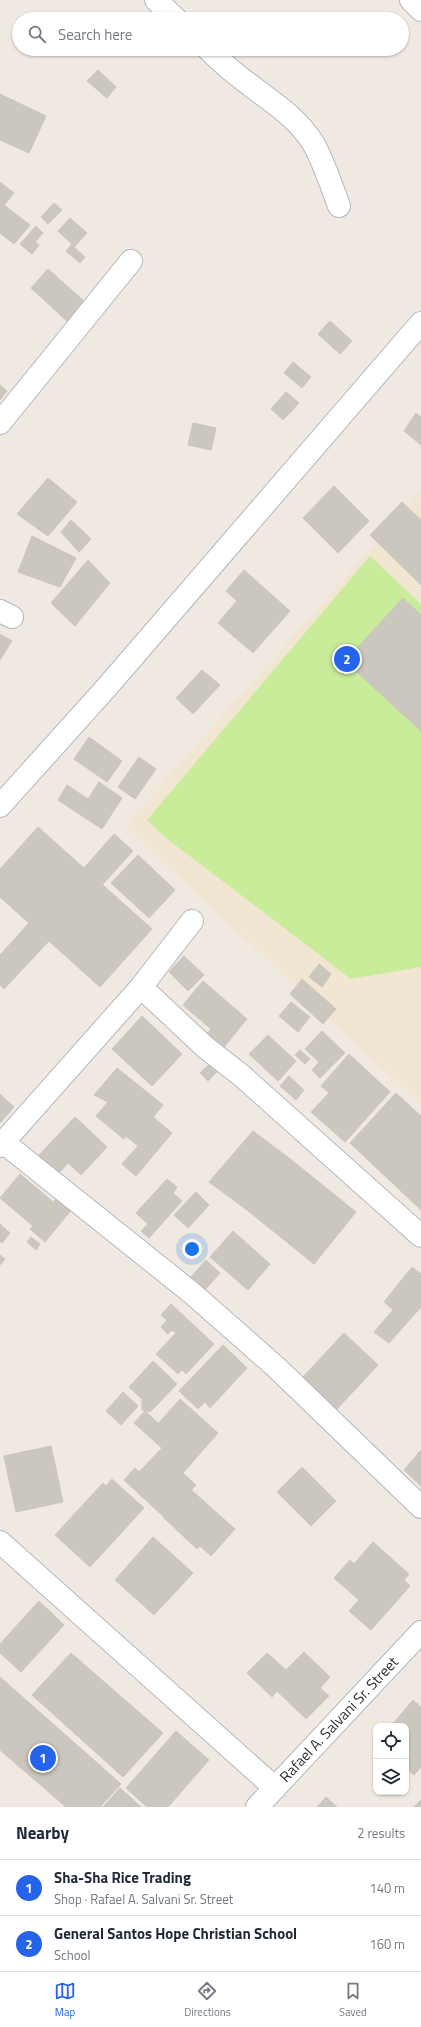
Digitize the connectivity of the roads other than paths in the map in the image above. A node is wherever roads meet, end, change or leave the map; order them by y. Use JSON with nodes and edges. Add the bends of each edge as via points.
{"nodes":[{"id":1,"x":156,"y":0,"type":"edge"},
{"id":2,"x":411,"y":0,"type":"edge"},
{"id":3,"x":421,"y":10,"type":"edge"},
{"id":4,"x":169,"y":12,"type":"edge"},
{"id":5,"x":216,"y":56,"type":"edge"},
{"id":6,"x":339,"y":206,"type":"dead end"},
{"id":7,"x":131,"y":261,"type":"dead end"},
{"id":8,"x":421,"y":323,"type":"edge"},
{"id":9,"x":0,"y":423,"type":"edge"},
{"id":10,"x":0,"y":806,"type":"edge"},
{"id":11,"x":192,"y":921,"type":"dead end"},
{"id":12,"x":141,"y":987,"type":"junction"},
{"id":13,"x":2,"y":1144,"type":"edge"},
{"id":14,"x":421,"y":1236,"type":"edge"},
{"id":15,"x":421,"y":1507,"type":"edge"},
{"id":16,"x":0,"y":1542,"type":"edge"},
{"id":17,"x":421,"y":1632,"type":"edge"},
{"id":18,"x":275,"y":1788,"type":"junction"},
{"id":19,"x":257,"y":1807,"type":"edge"}],
"edges":[{"from":1,"to":4,"type":"street"},
{"from":2,"to":3,"type":"street"},
{"from":5,"to":6,"type":"street","via":[[250,85],[283,108],[299,125],[312,142],[322,162]]},
{"from":7,"to":9,"type":"street"},
{"from":8,"to":10,"type":"street","via":[[107,687]]},
{"from":11,"to":12,"type":"street"},
{"from":12,"to":13,"type":"street"},
{"from":12,"to":14,"type":"street","via":[[205,1047],[242,1076]]},
{"from":13,"to":15,"type":"street","via":[[193,1294],[277,1368]]},
{"from":16,"to":18,"type":"street"},
{"from":17,"to":18,"type":"street","name":"Rafael A. Salvani Sr. Street"},
{"from":18,"to":19,"type":"street","name":"Rafael A. Salvani Sr. Street"}]}
